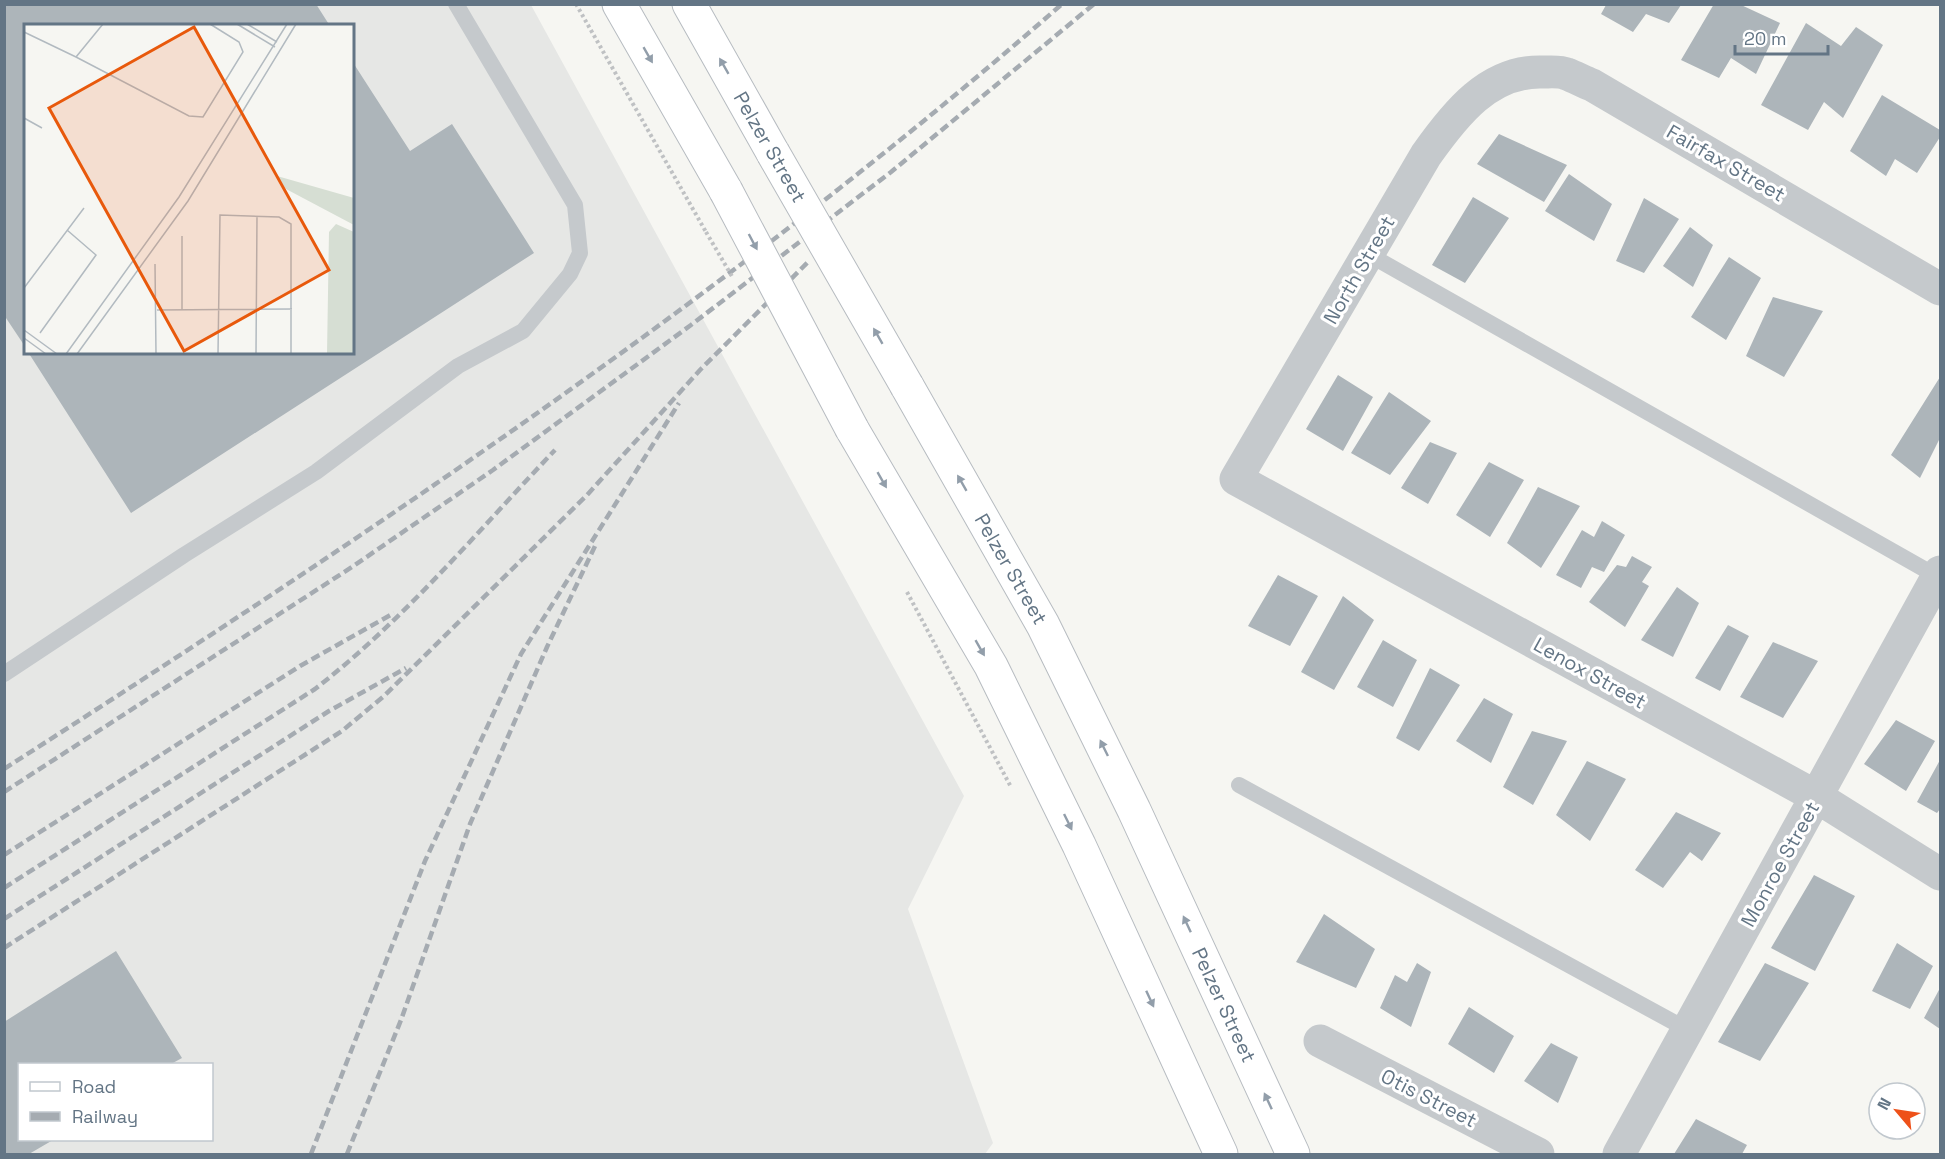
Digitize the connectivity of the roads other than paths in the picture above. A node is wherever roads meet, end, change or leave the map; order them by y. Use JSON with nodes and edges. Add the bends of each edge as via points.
{"nodes":[{"id":1,"x":456,"y":4,"type":"edge"},
{"id":2,"x":619,"y":4,"type":"edge"},
{"id":3,"x":688,"y":4,"type":"edge"},
{"id":4,"x":1502,"y":80,"type":"joint"},
{"id":5,"x":1368,"y":254,"type":"junction"},
{"id":6,"x":1941,"y":289,"type":"edge"},
{"id":7,"x":1236,"y":479,"type":"joint"},
{"id":8,"x":1940,"y":576,"type":"edge"},
{"id":9,"x":4,"y":674,"type":"edge"},
{"id":10,"x":1239,"y":785,"type":"dead end"},
{"id":11,"x":1817,"y":797,"type":"junction"},
{"id":12,"x":1941,"y":874,"type":"edge"},
{"id":13,"x":1688,"y":1030,"type":"junction"},
{"id":14,"x":1320,"y":1041,"type":"dead end"},
{"id":15,"x":1221,"y":1155,"type":"edge"},
{"id":16,"x":1293,"y":1155,"type":"edge"},
{"id":17,"x":1538,"y":1155,"type":"edge"},
{"id":18,"x":1619,"y":1155,"type":"edge"}],
"edges":[{"from":1,"to":9,"type":"lane","via":[[575,205],[580,253],[570,274],[523,332],[458,366],[316,472]]},
{"from":2,"to":15,"type":"street","one_way":true,"bridge":true,"via":[[726,190],[852,429],[991,666],[1079,845]]},
{"from":16,"to":3,"type":"street","name":"Pelzer Street","one_way":true,"bridge":true,"via":[[1134,810],[1043,625]]},
{"from":4,"to":5,"type":"street","name":"North Street","via":[[1472,98],[1447,126]]},
{"from":4,"to":6,"type":"street","name":"Fairfax Street","via":[[1533,72],[1565,73]]},
{"from":5,"to":7,"type":"street","name":"North Street"},
{"from":5,"to":8,"type":"lane"},
{"from":7,"to":11,"type":"street","name":"Lenox Street"},
{"from":8,"to":11,"type":"street","name":"Monroe Street"},
{"from":10,"to":13,"type":"lane"},
{"from":11,"to":12,"type":"street","name":"Lenox Street"},
{"from":11,"to":13,"type":"street","name":"Monroe Street"},
{"from":13,"to":18,"type":"street","name":"Monroe Street"},
{"from":14,"to":17,"type":"street","name":"Otis Street"}]}
